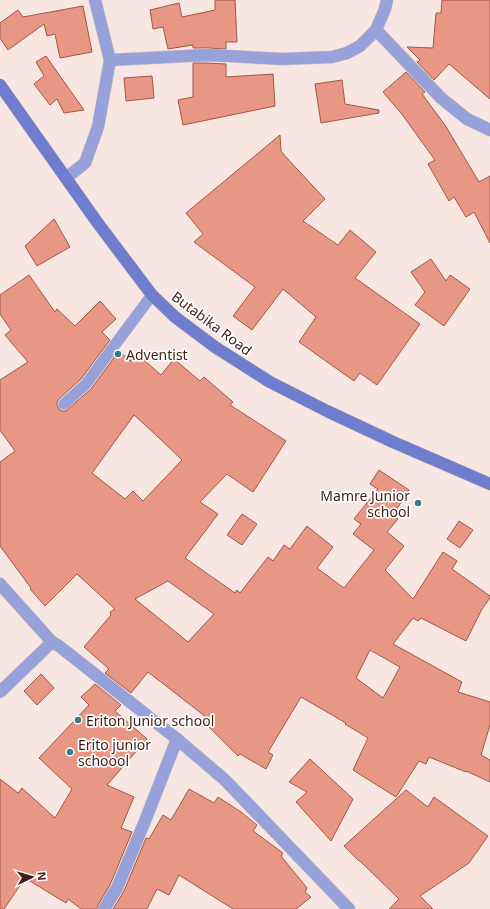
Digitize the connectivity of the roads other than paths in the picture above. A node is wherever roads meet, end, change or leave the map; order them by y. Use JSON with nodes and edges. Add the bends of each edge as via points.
{"nodes":[{"id":1,"x":95,"y":0,"type":"edge"},
{"id":2,"x":387,"y":0,"type":"edge"},
{"id":3,"x":376,"y":30,"type":"junction"},
{"id":4,"x":110,"y":60,"type":"junction"},
{"id":5,"x":0,"y":85,"type":"edge"},
{"id":6,"x":490,"y":130,"type":"edge"},
{"id":7,"x":66,"y":178,"type":"junction"},
{"id":8,"x":152,"y":295,"type":"junction"},
{"id":9,"x":64,"y":404,"type":"dead end"},
{"id":10,"x":490,"y":484,"type":"edge"},
{"id":11,"x":0,"y":584,"type":"edge"},
{"id":12,"x":52,"y":642,"type":"junction"},
{"id":13,"x":0,"y":692,"type":"edge"},
{"id":14,"x":177,"y":739,"type":"junction"},
{"id":15,"x":104,"y":909,"type":"edge"},
{"id":16,"x":349,"y":909,"type":"edge"}],
"edges":[{"from":1,"to":4,"type":"street"},
{"from":2,"to":3,"type":"street"},
{"from":3,"to":4,"type":"street","via":[[360,46],[332,57],[282,59],[207,55]]},
{"from":3,"to":6,"type":"street","via":[[441,98],[467,119]]},
{"from":4,"to":7,"type":"street","via":[[98,127],[85,163]]},
{"from":5,"to":7,"type":"main road","name":"Butabika Road"},
{"from":7,"to":8,"type":"main road","name":"Butabika Road"},
{"from":8,"to":9,"type":"lane","via":[[86,384]]},
{"from":8,"to":10,"type":"main road","name":"Butabika Road","via":[[215,347],[270,382],[393,442]]},
{"from":11,"to":12,"type":"street"},
{"from":12,"to":13,"type":"street"},
{"from":12,"to":14,"type":"street"},
{"from":14,"to":15,"type":"street","via":[[117,888]]},
{"from":14,"to":16,"type":"street","via":[[225,780]]}]}
